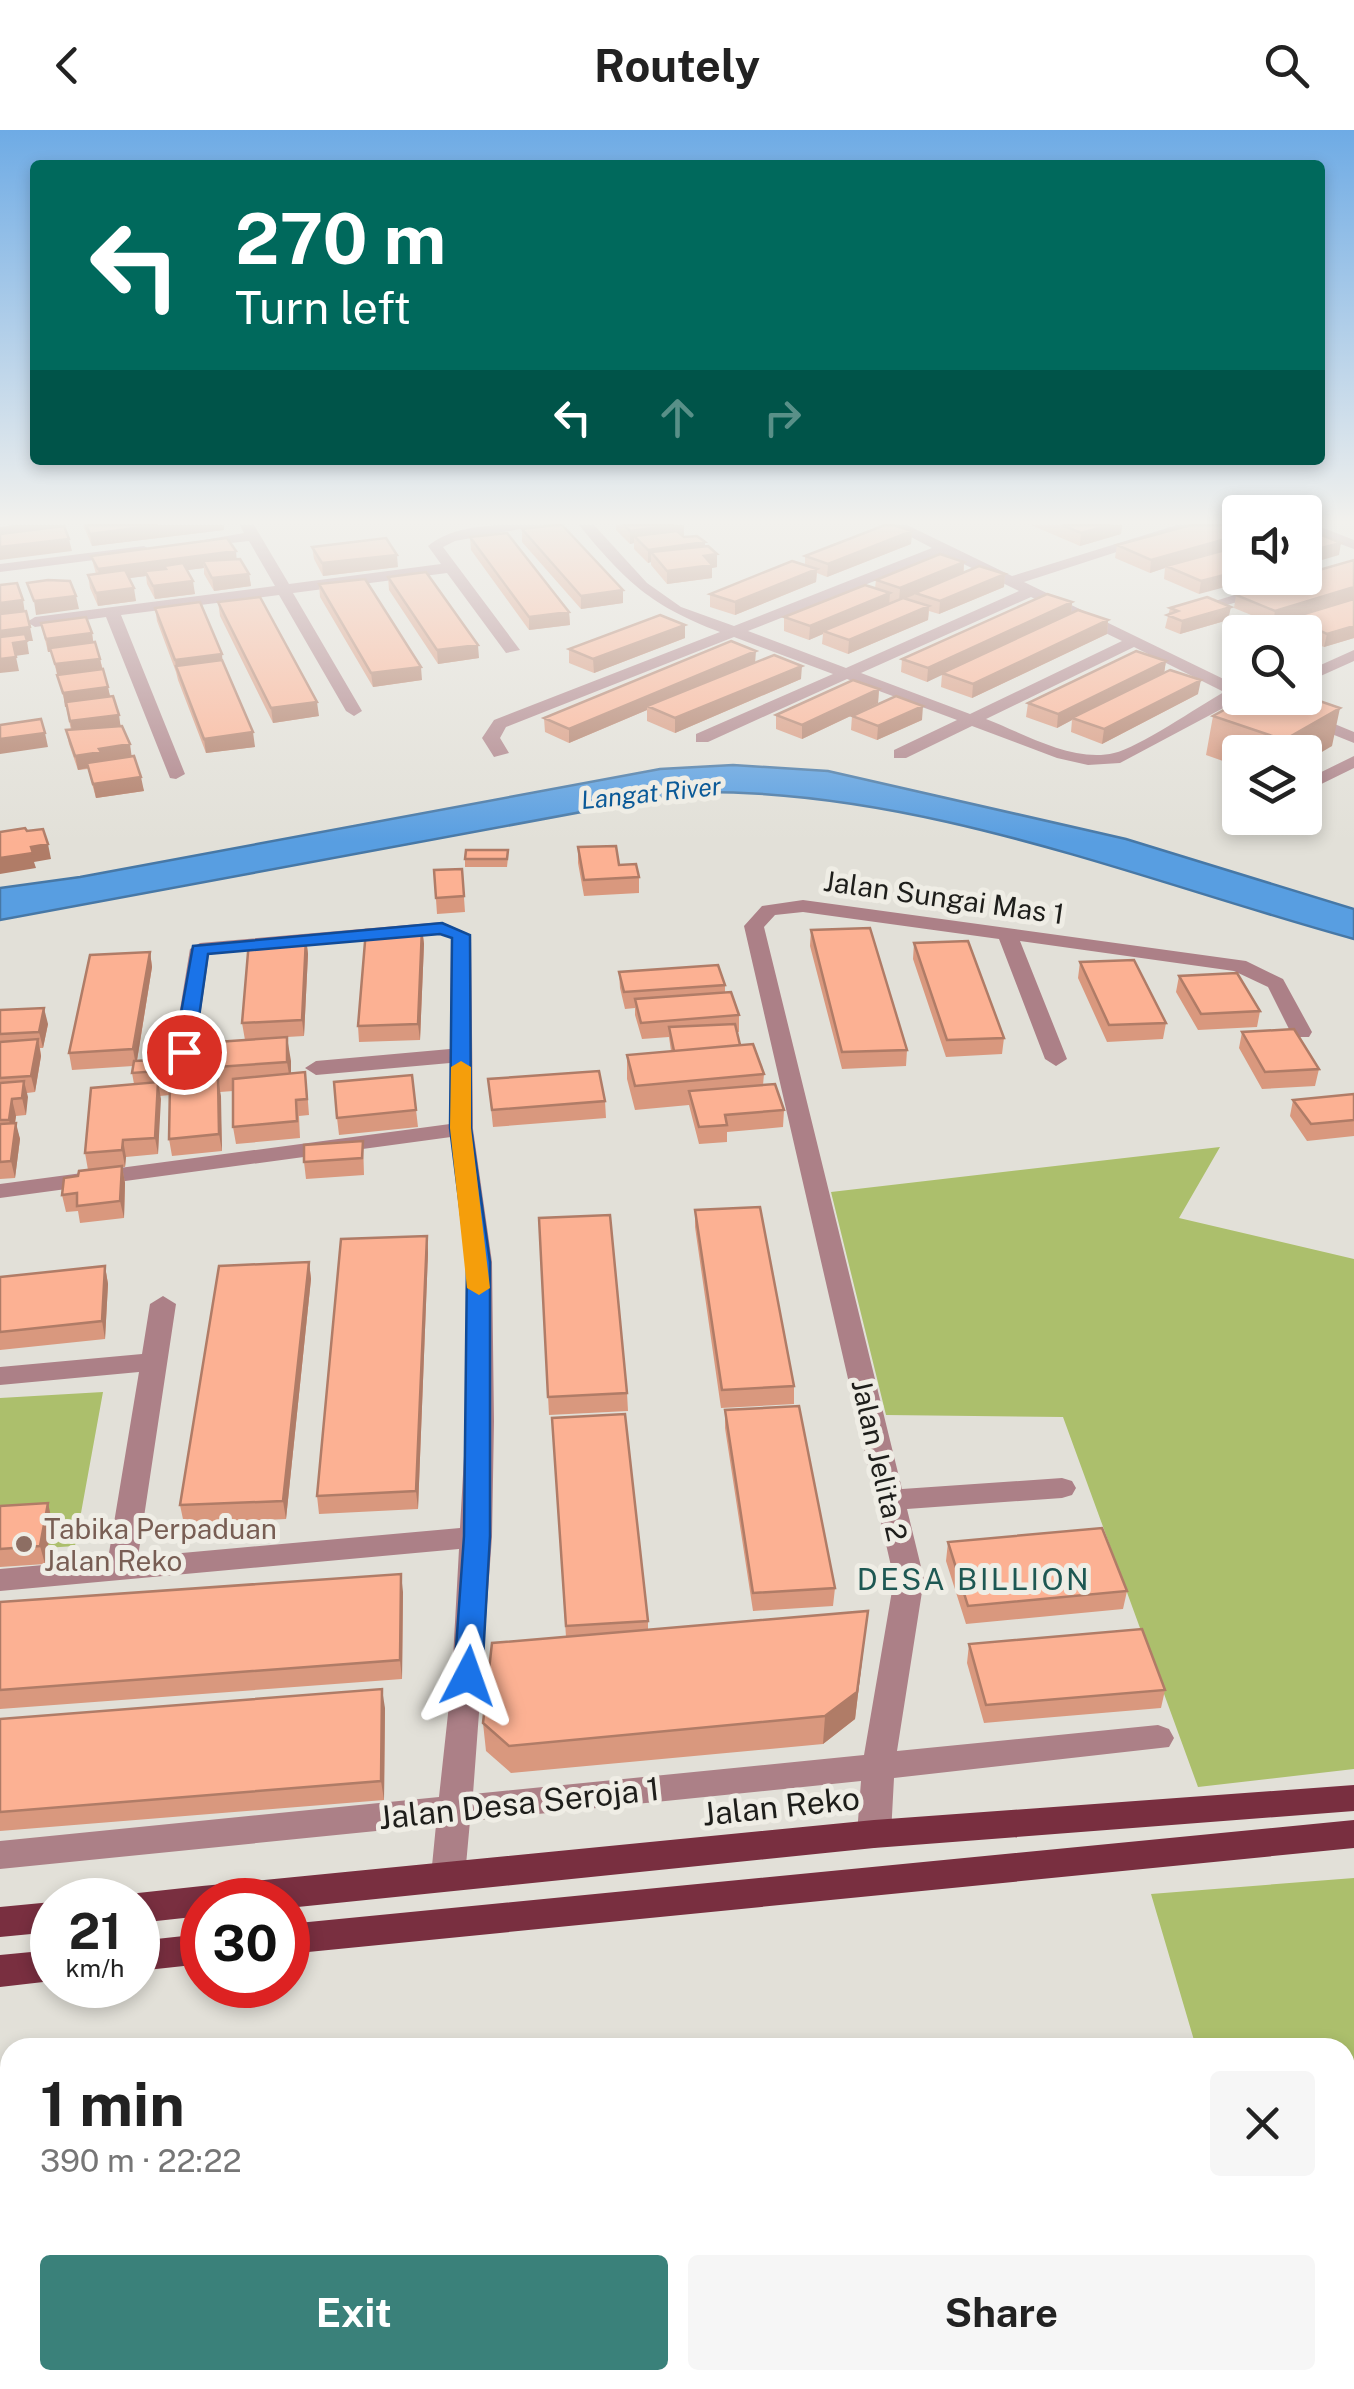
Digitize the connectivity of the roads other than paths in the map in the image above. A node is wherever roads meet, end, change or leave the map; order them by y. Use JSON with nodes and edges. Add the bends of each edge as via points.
{"nodes":[{"id":1,"x":119,"y":630,"type":"edge"},
{"id":2,"x":307,"y":630,"type":"edge"},
{"id":3,"x":497,"y":630,"type":"edge"},
{"id":4,"x":726,"y":630,"type":"edge"},
{"id":5,"x":734,"y":630,"type":"edge"},
{"id":6,"x":942,"y":630,"type":"edge"},
{"id":7,"x":1109,"y":630,"type":"edge"},
{"id":8,"x":730,"y":632,"type":"junction"},
{"id":9,"x":1133,"y":642,"type":"junction"},
{"id":10,"x":512,"y":650,"type":"dead end"},
{"id":11,"x":1354,"y":655,"type":"edge"},
{"id":12,"x":1322,"y":670,"type":"edge"},
{"id":13,"x":843,"y":674,"type":"junction"},
{"id":14,"x":1222,"y":684,"type":"edge"},
{"id":15,"x":1222,"y":701,"type":"edge"},
{"id":16,"x":354,"y":711,"type":"dead end"},
{"id":17,"x":1300,"y":715,"type":"edge"},
{"id":18,"x":968,"y":719,"type":"junction"},
{"id":19,"x":702,"y":738,"type":"dead end"},
{"id":20,"x":1354,"y":738,"type":"edge"},
{"id":21,"x":500,"y":753,"type":"dead end"},
{"id":22,"x":900,"y":754,"type":"dead end"},
{"id":23,"x":1354,"y":761,"type":"edge"},
{"id":24,"x":176,"y":774,"type":"dead end"},
{"id":25,"x":1322,"y":779,"type":"edge"},
{"id":26,"x":1007,"y":933,"type":"junction"},
{"id":27,"x":1301,"y":1032,"type":"edge"},
{"id":28,"x":184,"y":1052,"type":"edge"},
{"id":29,"x":461,"y":1054,"type":"junction"},
{"id":30,"x":1056,"y":1060,"type":"dead end"},
{"id":31,"x":316,"y":1068,"type":"dead end"},
{"id":32,"x":792,"y":1089,"type":"joint"},
{"id":33,"x":460,"y":1128,"type":"junction"},
{"id":34,"x":0,"y":1191,"type":"edge"},
{"id":35,"x":164,"y":1304,"type":"dead end"},
{"id":36,"x":154,"y":1362,"type":"junction"},
{"id":37,"x":0,"y":1376,"type":"edge"},
{"id":38,"x":1062,"y":1488,"type":"dead end"},
{"id":39,"x":890,"y":1500,"type":"junction"},
{"id":40,"x":477,"y":1536,"type":"junction"},
{"id":41,"x":122,"y":1569,"type":"junction"},
{"id":42,"x":0,"y":1580,"type":"edge"},
{"id":43,"x":1158,"y":1738,"type":"dead end"},
{"id":44,"x":878,"y":1766,"type":"junction"},
{"id":45,"x":1354,"y":1798,"type":"edge"},
{"id":46,"x":453,"y":1810,"type":"junction"},
{"id":47,"x":874,"y":1834,"type":"junction"},
{"id":48,"x":1354,"y":1834,"type":"edge"},
{"id":49,"x":0,"y":1854,"type":"edge"},
{"id":50,"x":448,"y":1876,"type":"junction"},
{"id":51,"x":310,"y":1890,"type":"edge"},
{"id":52,"x":30,"y":1919,"type":"edge"},
{"id":53,"x":0,"y":1922,"type":"edge"},
{"id":54,"x":310,"y":1937,"type":"edge"},
{"id":55,"x":30,"y":1969,"type":"edge"},
{"id":56,"x":0,"y":1972,"type":"edge"}],
"edges":[{"from":1,"to":24,"type":"street"},
{"from":2,"to":16,"type":"street"},
{"from":3,"to":10,"type":"street"},
{"from":4,"to":8,"type":"street"},
{"from":5,"to":8,"type":"street"},
{"from":6,"to":13,"type":"street"},
{"from":7,"to":9,"type":"street"},
{"from":8,"to":13,"type":"street"},
{"from":8,"to":21,"type":"street","via":[[500,724],[491,738]]},
{"from":9,"to":14,"type":"street"},
{"from":9,"to":18,"type":"street"},
{"from":11,"to":12,"type":"street"},
{"from":13,"to":18,"type":"street"},
{"from":13,"to":19,"type":"street"},
{"from":15,"to":18,"type":"street","via":[[1120,758],[1088,760]]},
{"from":17,"to":20,"type":"street"},
{"from":18,"to":22,"type":"street"},
{"from":23,"to":25,"type":"street"},
{"from":26,"to":27,"type":"street","name":"Jalan Sungai Mas 1","via":[[1239,965],[1276,983]]},
{"from":26,"to":30,"type":"street"},
{"from":26,"to":32,"type":"street","name":"Jalan Sungai Mas 1","via":[[803,906],[769,910],[754,926]]},
{"from":28,"to":29,"type":"street","via":[[200,950],[442,928],[461,935]]},
{"from":29,"to":31,"type":"street"},
{"from":29,"to":33,"type":"street"},
{"from":32,"to":39,"type":"street","name":"Jalan Jelita 2"},
{"from":33,"to":34,"type":"street"},
{"from":33,"to":40,"type":"street","via":[[478,1262]]},
{"from":35,"to":36,"type":"street"},
{"from":36,"to":37,"type":"street"},
{"from":36,"to":41,"type":"street"},
{"from":38,"to":39,"type":"street"},
{"from":39,"to":44,"type":"street","name":"Jalan Jelita 2","via":[[908,1580]]},
{"from":40,"to":41,"type":"street"},
{"from":40,"to":46,"type":"street"},
{"from":41,"to":42,"type":"street"},
{"from":43,"to":44,"type":"street","name":"Jalan Desa Seroja 1"},
{"from":44,"to":46,"type":"street","name":"Jalan Desa Seroja 1"},
{"from":44,"to":47,"type":"street","name":"Jalan Jelita 2"},
{"from":45,"to":47,"type":"main road","name":"Jalan Reko"},
{"from":46,"to":49,"type":"street","name":"Jalan Desa Seroja 1"},
{"from":46,"to":50,"type":"street"},
{"from":47,"to":50,"type":"main road","name":"Jalan Reko"},
{"from":48,"to":54,"type":"main road"},
{"from":50,"to":51,"type":"main road","name":"Jalan Reko"},
{"from":52,"to":53,"type":"main road"},
{"from":55,"to":56,"type":"main road"}]}
